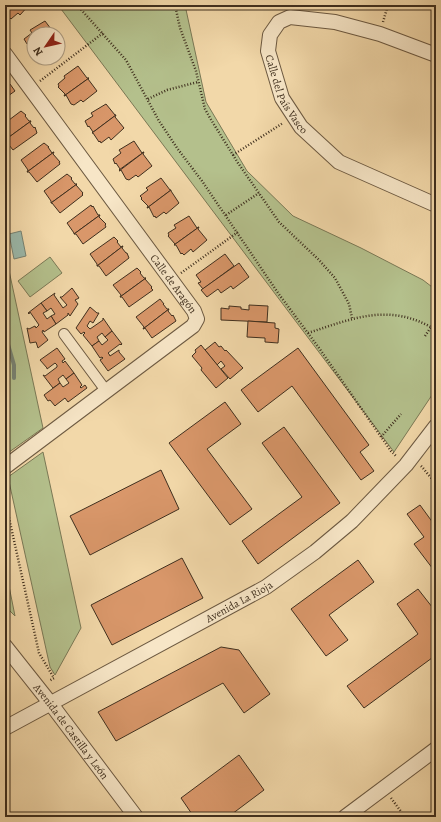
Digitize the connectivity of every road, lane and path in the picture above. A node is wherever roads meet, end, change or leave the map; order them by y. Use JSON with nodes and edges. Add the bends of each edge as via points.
{"nodes":[{"id":1,"x":77,"y":5,"type":"edge"},
{"id":2,"x":176,"y":5,"type":"edge"},
{"id":3,"x":388,"y":5,"type":"edge"},
{"id":4,"x":103,"y":33,"type":"junction"},
{"id":5,"x":380,"y":34,"type":"junction"},
{"id":6,"x":5,"y":54,"type":"edge"},
{"id":7,"x":436,"y":55,"type":"edge"},
{"id":8,"x":198,"y":82,"type":"junction"},
{"id":9,"x":30,"y":88,"type":"junction"},
{"id":10,"x":148,"y":99,"type":"junction"},
{"id":11,"x":294,"y":116,"type":"junction"},
{"id":12,"x":233,"y":155,"type":"junction"},
{"id":13,"x":259,"y":193,"type":"junction"},
{"id":14,"x":436,"y":205,"type":"edge"},
{"id":15,"x":226,"y":215,"type":"junction"},
{"id":16,"x":238,"y":232,"type":"junction"},
{"id":17,"x":171,"y":280,"type":"junction"},
{"id":18,"x":352,"y":318,"type":"junction"},
{"id":19,"x":431,"y":326,"type":"junction"},
{"id":20,"x":436,"y":330,"type":"edge"},
{"id":21,"x":308,"y":333,"type":"junction"},
{"id":22,"x":64,"y":334,"type":"dead end"},
{"id":23,"x":425,"y":336,"type":"dead end"},
{"id":24,"x":108,"y":392,"type":"junction"},
{"id":25,"x":401,"y":414,"type":"dead end"},
{"id":26,"x":436,"y":426,"type":"edge"},
{"id":27,"x":381,"y":437,"type":"junction"},
{"id":28,"x":409,"y":461,"type":"junction"},
{"id":29,"x":5,"y":467,"type":"edge"},
{"id":30,"x":436,"y":482,"type":"edge"},
{"id":31,"x":5,"y":500,"type":"edge"},
{"id":32,"x":5,"y":646,"type":"edge"},
{"id":33,"x":39,"y":689,"type":"junction"},
{"id":34,"x":51,"y":704,"type":"junction"},
{"id":35,"x":5,"y":728,"type":"edge"},
{"id":36,"x":436,"y":749,"type":"edge"},
{"id":37,"x":383,"y":788,"type":"junction"},
{"id":38,"x":136,"y":817,"type":"edge"},
{"id":39,"x":345,"y":817,"type":"edge"},
{"id":40,"x":405,"y":817,"type":"edge"}],
"edges":[{"from":1,"to":4,"type":"path"},
{"from":2,"to":8,"type":"path","via":[[180,28]]},
{"from":3,"to":5,"type":"path"},
{"from":4,"to":9,"type":"path"},
{"from":4,"to":10,"type":"path","via":[[126,60]]},
{"from":5,"to":7,"type":"street","name":"Calle del País Vasco"},
{"from":5,"to":11,"type":"street","name":"Calle del País Vasco","via":[[334,22],[290,17],[279,22],[270,35],[268,51],[282,98]]},
{"from":6,"to":9,"type":"street","name":"Calle de Aragón"},
{"from":8,"to":10,"type":"path","via":[[180,86]]},
{"from":8,"to":12,"type":"path","via":[[205,108]]},
{"from":9,"to":17,"type":"street","name":"Calle de Aragón"},
{"from":10,"to":15,"type":"path","via":[[177,148]]},
{"from":11,"to":12,"type":"path"},
{"from":11,"to":14,"type":"street","name":"Calle del País Vasco","via":[[301,127],[339,162]]},
{"from":12,"to":13,"type":"path"},
{"from":13,"to":15,"type":"path"},
{"from":13,"to":18,"type":"path","via":[[279,222],[336,278],[349,304]]},
{"from":15,"to":16,"type":"path"},
{"from":16,"to":17,"type":"path"},
{"from":16,"to":21,"type":"path"},
{"from":17,"to":24,"type":"street","name":"Calle de Aragón","via":[[197,319],[193,326]]},
{"from":18,"to":19,"type":"path","via":[[378,314],[407,317]]},
{"from":18,"to":21,"type":"path"},
{"from":19,"to":20,"type":"path"},
{"from":19,"to":23,"type":"path"},
{"from":21,"to":27,"type":"path"},
{"from":22,"to":24,"type":"street"},
{"from":24,"to":29,"type":"street","name":"Calle de Aragón"},
{"from":25,"to":27,"type":"path"},
{"from":26,"to":28,"type":"street","name":"Avenida La Rioja"},
{"from":27,"to":28,"type":"path","via":[[391,451]]},
{"from":28,"to":30,"type":"path","via":[[428,472]]},
{"from":28,"to":34,"type":"street","name":"Avenida La Rioja","via":[[352,521],[315,552],[266,587]]},
{"from":31,"to":33,"type":"path","via":[[39,653],[54,678]]},
{"from":32,"to":33,"type":"street","name":"Avenida de Castilla y León"},
{"from":33,"to":34,"type":"street","name":"Avenida de Castilla y León"},
{"from":34,"to":35,"type":"street","name":"Avenida La Rioja"},
{"from":34,"to":38,"type":"street","name":"Avenida de Castilla y León"},
{"from":36,"to":37,"type":"street"},
{"from":37,"to":39,"type":"street"},
{"from":37,"to":40,"type":"path"}]}
